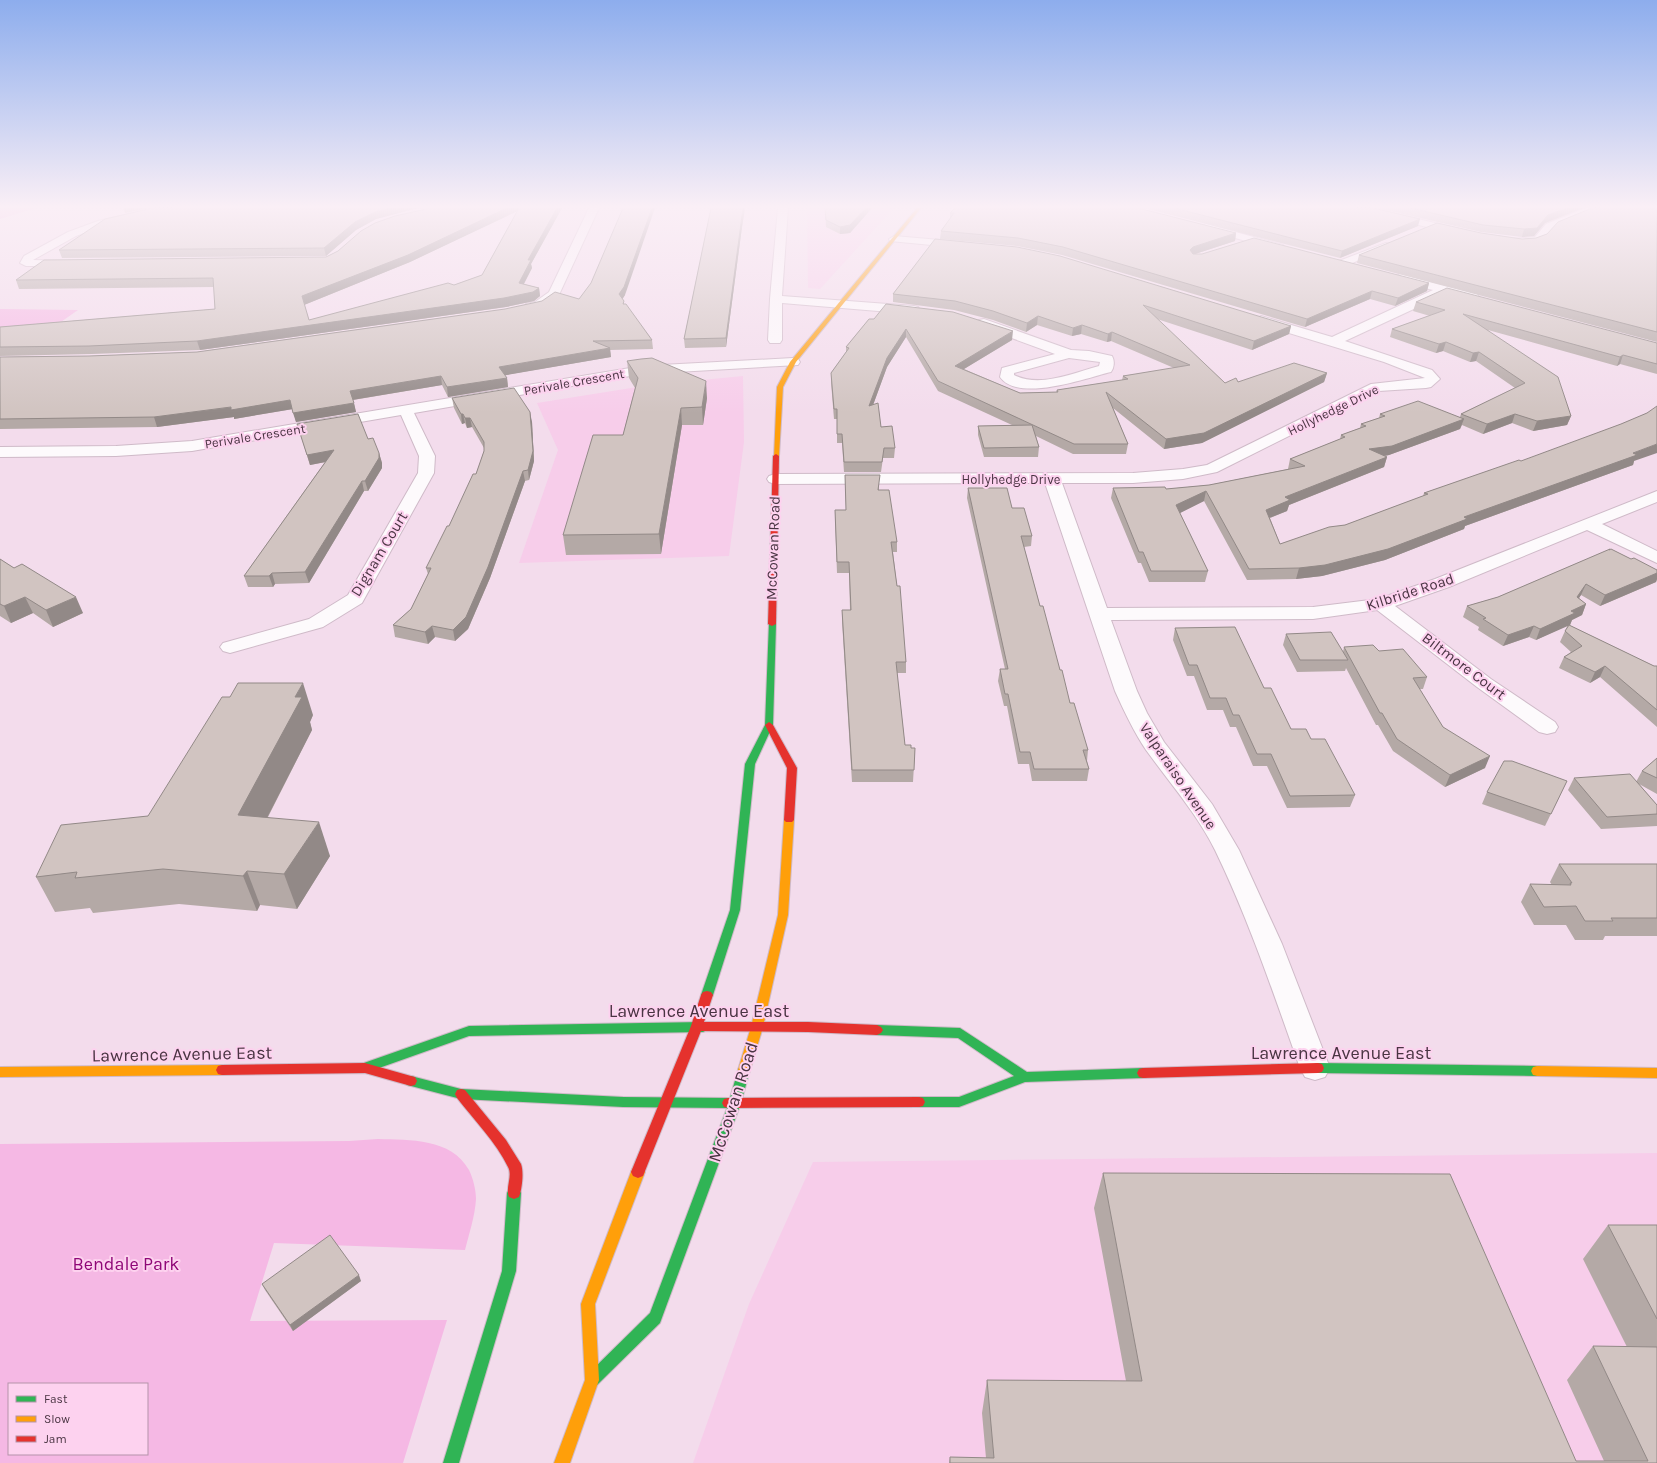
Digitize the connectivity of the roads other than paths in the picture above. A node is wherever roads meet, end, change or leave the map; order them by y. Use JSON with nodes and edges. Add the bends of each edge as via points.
{"nodes":[{"id":1,"x":562,"y":276,"type":"edge"},
{"id":2,"x":778,"y":276,"type":"edge"},
{"id":3,"x":863,"y":276,"type":"edge"},
{"id":4,"x":1395,"y":276,"type":"edge"},
{"id":5,"x":1444,"y":290,"type":"junction"},
{"id":6,"x":776,"y":299,"type":"junction"},
{"id":7,"x":1481,"y":300,"type":"edge"},
{"id":8,"x":841,"y":303,"type":"junction"},
{"id":9,"x":519,"y":309,"type":"edge"},
{"id":10,"x":928,"y":312,"type":"edge"},
{"id":11,"x":1252,"y":318,"type":"edge"},
{"id":12,"x":974,"y":320,"type":"edge"},
{"id":13,"x":775,"y":340,"type":"dead end"},
{"id":14,"x":1333,"y":342,"type":"junction"},
{"id":15,"x":1069,"y":354,"type":"junction"},
{"id":16,"x":790,"y":368,"type":"junction"},
{"id":17,"x":406,"y":411,"type":"junction"},
{"id":18,"x":0,"y":452,"type":"edge"},
{"id":19,"x":775,"y":479,"type":"junction"},
{"id":20,"x":1052,"y":479,"type":"junction"},
{"id":21,"x":1657,"y":496,"type":"edge"},
{"id":22,"x":1588,"y":524,"type":"junction"},
{"id":23,"x":1657,"y":558,"type":"edge"},
{"id":24,"x":1381,"y":604,"type":"junction"},
{"id":25,"x":1101,"y":614,"type":"junction"},
{"id":26,"x":230,"y":647,"type":"dead end"},
{"id":27,"x":769,"y":725,"type":"junction"},
{"id":28,"x":1547,"y":727,"type":"dead end"},
{"id":29,"x":697,"y":1026,"type":"junction"},
{"id":30,"x":756,"y":1027,"type":"junction"},
{"id":31,"x":365,"y":1068,"type":"junction"},
{"id":32,"x":1315,"y":1068,"type":"junction"},
{"id":33,"x":0,"y":1072,"type":"edge"},
{"id":34,"x":1657,"y":1073,"type":"edge"},
{"id":35,"x":1025,"y":1077,"type":"junction"},
{"id":36,"x":461,"y":1094,"type":"junction"},
{"id":37,"x":667,"y":1102,"type":"junction"},
{"id":38,"x":735,"y":1102,"type":"junction"},
{"id":39,"x":592,"y":1380,"type":"junction"},
{"id":40,"x":451,"y":1463,"type":"edge"},
{"id":41,"x":562,"y":1463,"type":"edge"}],
"edges":[{"from":1,"to":9,"type":"street","via":[[554,294],[539,305]]},
{"from":2,"to":6,"type":"street"},
{"from":3,"to":8,"type":"main road","name":"McCowan Road"},
{"from":4,"to":5,"type":"street"},
{"from":5,"to":7,"type":"street"},
{"from":5,"to":14,"type":"street"},
{"from":6,"to":8,"type":"street"},
{"from":6,"to":13,"type":"street"},
{"from":8,"to":10,"type":"street"},
{"from":8,"to":16,"type":"main road","name":"McCowan Road"},
{"from":11,"to":14,"type":"street","name":"Hollyhedge Drive"},
{"from":12,"to":15,"type":"street"},
{"from":14,"to":20,"type":"street","name":"Hollyhedge Drive","via":[[1401,362],[1427,373],[1434,379],[1426,384],[1376,387],[1211,469],[1133,478]]},
{"from":15,"to":15,"type":"street","via":[[1107,359],[1106,369],[1046,384],[1021,384],[1007,377],[1008,371]]},
{"from":16,"to":17,"type":"street","name":"Perivale Crescent","via":[[688,366],[642,370]]},
{"from":16,"to":19,"type":"main road","name":"McCowan Road","via":[[778,396]]},
{"from":17,"to":18,"type":"street","name":"Perivale Crescent","via":[[192,446],[116,451]]},
{"from":17,"to":26,"type":"street","name":"Dignam Court","via":[[427,456],[426,473],[355,599],[316,623]]},
{"from":19,"to":20,"type":"street","name":"Hollyhedge Drive"},
{"from":19,"to":27,"type":"main road","name":"McCowan Road"},
{"from":20,"to":25,"type":"street","name":"Valparaiso Avenue"},
{"from":21,"to":22,"type":"street","name":"Kilbride Road"},
{"from":22,"to":23,"type":"street"},
{"from":22,"to":24,"type":"street","name":"Kilbride Road","via":[[1442,583]]},
{"from":24,"to":25,"type":"street","name":"Kilbride Road","via":[[1313,613]]},
{"from":24,"to":28,"type":"street","name":"Biltmore Court","via":[[1484,683]]},
{"from":25,"to":32,"type":"street","name":"Valparaiso Avenue","via":[[1126,691],[1136,713],[1154,745],[1204,810],[1227,850],[1269,944]]},
{"from":27,"to":29,"type":"main road","name":"McCowan Road","via":[[750,764],[735,910]]},
{"from":27,"to":30,"type":"main road","name":"McCowan Road","via":[[792,768],[783,915]]},
{"from":29,"to":30,"type":"main road","name":"Lawrence Avenue East"},
{"from":29,"to":31,"type":"main road","name":"Lawrence Avenue East","via":[[469,1031]]},
{"from":29,"to":37,"type":"main road","name":"McCowan Road"},
{"from":30,"to":35,"type":"main road","name":"Lawrence Avenue East","via":[[808,1026],[960,1033]]},
{"from":30,"to":38,"type":"main road","name":"McCowan Road"},
{"from":31,"to":33,"type":"main road","name":"Lawrence Avenue East"},
{"from":31,"to":36,"type":"main road","name":"Lawrence Avenue East"},
{"from":32,"to":34,"type":"main road","name":"Lawrence Avenue East"},
{"from":32,"to":35,"type":"main road","name":"Lawrence Avenue East"},
{"from":35,"to":38,"type":"main road","name":"Lawrence Avenue East","via":[[959,1102]]},
{"from":36,"to":37,"type":"main road","name":"Lawrence Avenue East"},
{"from":36,"to":40,"type":"main road","via":[[501,1144],[516,1168],[509,1270]]},
{"from":37,"to":38,"type":"main road","name":"Lawrence Avenue East"},
{"from":37,"to":39,"type":"main road","name":"McCowan Road","via":[[588,1304]]},
{"from":38,"to":39,"type":"main road","name":"McCowan Road","via":[[655,1318]]},
{"from":39,"to":41,"type":"main road","name":"McCowan Road"}]}
